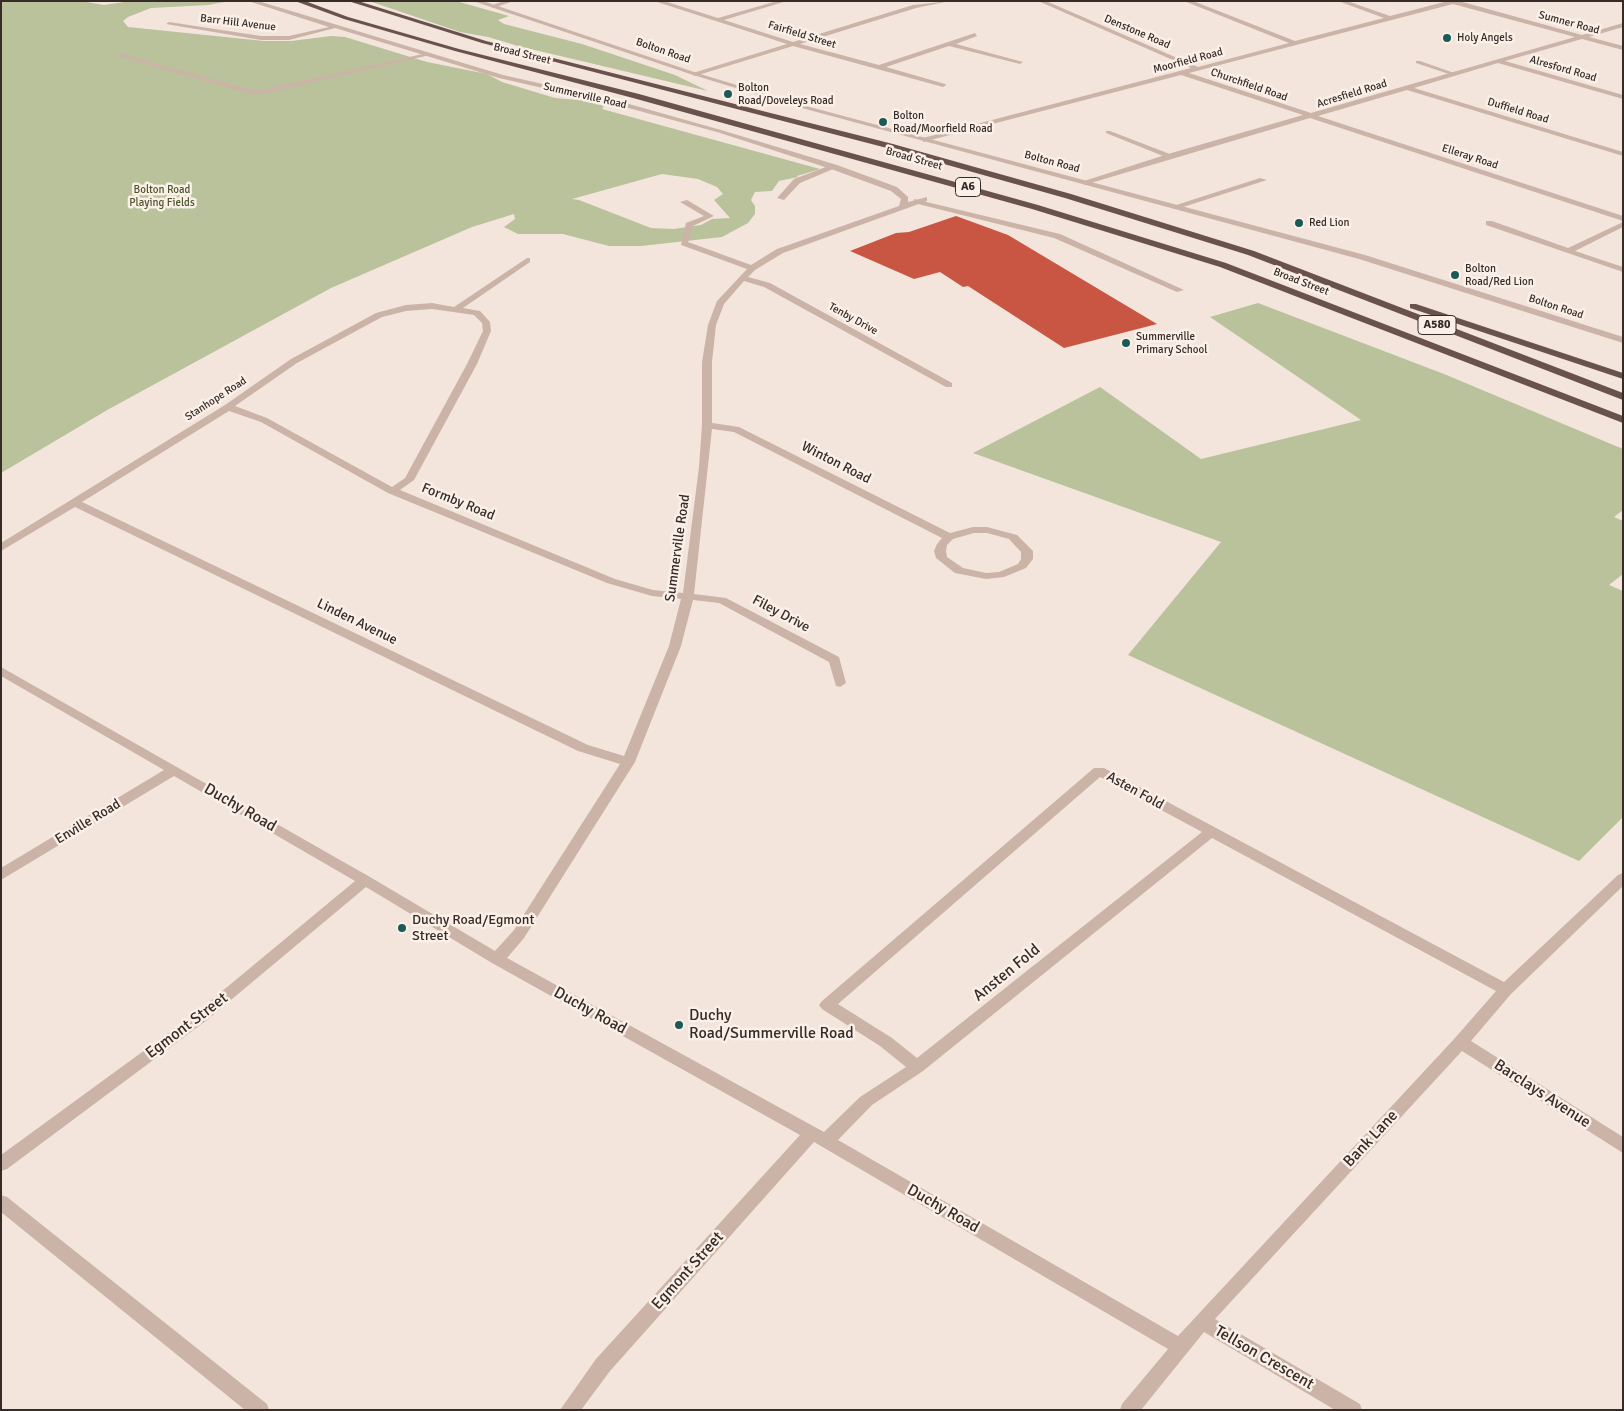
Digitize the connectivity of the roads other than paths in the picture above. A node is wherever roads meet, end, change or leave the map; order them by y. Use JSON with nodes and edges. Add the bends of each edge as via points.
{"nodes":[{"id":1,"x":251,"y":1,"type":"edge"},
{"id":2,"x":298,"y":1,"type":"edge"},
{"id":3,"x":350,"y":1,"type":"edge"},
{"id":4,"x":476,"y":1,"type":"edge"},
{"id":5,"x":512,"y":1,"type":"edge"},
{"id":6,"x":657,"y":1,"type":"edge"},
{"id":7,"x":784,"y":1,"type":"edge"},
{"id":8,"x":947,"y":1,"type":"edge"},
{"id":9,"x":1041,"y":1,"type":"edge"},
{"id":10,"x":1187,"y":1,"type":"edge"},
{"id":11,"x":1341,"y":1,"type":"edge"},
{"id":12,"x":1454,"y":2,"type":"edge"},
{"id":13,"x":493,"y":6,"type":"junction"},
{"id":14,"x":1389,"y":18,"type":"junction"},
{"id":15,"x":718,"y":20,"type":"junction"},
{"id":16,"x":169,"y":24,"type":"dead end"},
{"id":17,"x":1623,"y":25,"type":"edge"},
{"id":18,"x":334,"y":28,"type":"junction"},
{"id":19,"x":975,"y":35,"type":"dead end"},
{"id":20,"x":1582,"y":37,"type":"junction"},
{"id":21,"x":1294,"y":43,"type":"junction"},
{"id":22,"x":794,"y":44,"type":"junction"},
{"id":23,"x":949,"y":44,"type":"junction"},
{"id":24,"x":1623,"y":48,"type":"edge"},
{"id":25,"x":119,"y":55,"type":"dead end"},
{"id":26,"x":427,"y":55,"type":"junction"},
{"id":27,"x":1498,"y":61,"type":"junction"},
{"id":28,"x":1020,"y":62,"type":"dead end"},
{"id":29,"x":1418,"y":62,"type":"dead end"},
{"id":30,"x":878,"y":68,"type":"junction"},
{"id":31,"x":1198,"y":69,"type":"junction"},
{"id":32,"x":1182,"y":73,"type":"junction"},
{"id":33,"x":696,"y":74,"type":"junction"},
{"id":34,"x":1454,"y":74,"type":"junction"},
{"id":35,"x":943,"y":85,"type":"dead end"},
{"id":36,"x":1407,"y":88,"type":"junction"},
{"id":37,"x":1623,"y":97,"type":"edge"},
{"id":38,"x":1311,"y":116,"type":"junction"},
{"id":39,"x":1108,"y":132,"type":"dead end"},
{"id":40,"x":926,"y":140,"type":"junction"},
{"id":41,"x":1623,"y":154,"type":"edge"},
{"id":42,"x":1171,"y":156,"type":"junction"},
{"id":43,"x":834,"y":167,"type":"junction"},
{"id":44,"x":1263,"y":180,"type":"dead end"},
{"id":45,"x":1087,"y":184,"type":"junction"},
{"id":46,"x":781,"y":198,"type":"dead end"},
{"id":47,"x":684,"y":202,"type":"dead end"},
{"id":48,"x":902,"y":207,"type":"junction"},
{"id":49,"x":1174,"y":207,"type":"junction"},
{"id":50,"x":1623,"y":219,"type":"edge"},
{"id":51,"x":1489,"y":223,"type":"dead end"},
{"id":52,"x":1623,"y":224,"type":"edge"},
{"id":53,"x":1568,"y":251,"type":"junction"},
{"id":54,"x":1251,"y":253,"type":"junction"},
{"id":55,"x":527,"y":260,"type":"dead end"},
{"id":56,"x":752,"y":268,"type":"junction"},
{"id":57,"x":1623,"y":270,"type":"edge"},
{"id":58,"x":744,"y":279,"type":"junction"},
{"id":59,"x":1180,"y":290,"type":"dead end"},
{"id":60,"x":456,"y":309,"type":"junction"},
{"id":61,"x":1623,"y":340,"type":"edge"},
{"id":62,"x":1623,"y":376,"type":"edge"},
{"id":63,"x":948,"y":384,"type":"dead end"},
{"id":64,"x":1623,"y":397,"type":"edge"},
{"id":65,"x":228,"y":407,"type":"junction"},
{"id":66,"x":1623,"y":420,"type":"edge"},
{"id":67,"x":707,"y":425,"type":"junction"},
{"id":68,"x":392,"y":491,"type":"junction"},
{"id":69,"x":76,"y":503,"type":"junction"},
{"id":70,"x":949,"y":537,"type":"junction"},
{"id":71,"x":1,"y":548,"type":"edge"},
{"id":72,"x":688,"y":596,"type":"junction"},
{"id":73,"x":1,"y":671,"type":"edge"},
{"id":74,"x":840,"y":683,"type":"dead end"},
{"id":75,"x":628,"y":762,"type":"junction"},
{"id":76,"x":174,"y":770,"type":"junction"},
{"id":77,"x":1211,"y":832,"type":"junction"},
{"id":78,"x":1,"y":875,"type":"edge"},
{"id":79,"x":1623,"y":878,"type":"edge"},
{"id":80,"x":366,"y":880,"type":"junction"},
{"id":81,"x":497,"y":959,"type":"junction"},
{"id":82,"x":1506,"y":990,"type":"junction"},
{"id":83,"x":1461,"y":1042,"type":"junction"},
{"id":84,"x":917,"y":1067,"type":"junction"},
{"id":85,"x":818,"y":1138,"type":"junction"},
{"id":86,"x":1623,"y":1146,"type":"edge"},
{"id":87,"x":1,"y":1164,"type":"edge"},
{"id":88,"x":1,"y":1202,"type":"edge"},
{"id":89,"x":1202,"y":1322,"type":"junction"},
{"id":90,"x":1181,"y":1347,"type":"junction"},
{"id":91,"x":260,"y":1410,"type":"edge"},
{"id":92,"x":569,"y":1410,"type":"edge"},
{"id":93,"x":1129,"y":1410,"type":"edge"},
{"id":94,"x":1353,"y":1410,"type":"edge"}],
"edges":[{"from":1,"to":18,"type":"street","name":"Summerville Road"},
{"from":2,"to":66,"type":"highway","name":"Broad Street","number":"A6","via":[[457,50],[1026,204],[1222,265]]},
{"from":3,"to":54,"type":"highway","name":"Broad Street","number":"A6","via":[[484,42],[956,164]]},
{"from":4,"to":13,"type":"street","name":"Bolton Road"},
{"from":5,"to":13,"type":"street"},
{"from":6,"to":15,"type":"street","name":"Fairfield Street"},
{"from":7,"to":15,"type":"street"},
{"from":8,"to":22,"type":"street","via":[[915,6]]},
{"from":9,"to":31,"type":"street","name":"Denstone Road"},
{"from":10,"to":21,"type":"street"},
{"from":11,"to":14,"type":"street"},
{"from":12,"to":14,"type":"street","name":"Moorfield Road"},
{"from":12,"to":20,"type":"street","name":"Sumner Road"},
{"from":13,"to":33,"type":"street","name":"Bolton Road"},
{"from":14,"to":21,"type":"street","name":"Moorfield Road"},
{"from":15,"to":22,"type":"street","name":"Fairfield Street"},
{"from":16,"to":18,"type":"street","name":"Barr Hill Avenue","via":[[261,38],[289,38]]},
{"from":17,"to":20,"type":"street","name":"Acresfield Road"},
{"from":18,"to":26,"type":"street","name":"Summerville Road"},
{"from":19,"to":23,"type":"street"},
{"from":20,"to":24,"type":"street","name":"Sumner Road"},
{"from":20,"to":27,"type":"street","name":"Acresfield Road"},
{"from":21,"to":31,"type":"street","name":"Moorfield Road"},
{"from":22,"to":30,"type":"street","name":"Fairfield Street"},
{"from":22,"to":33,"type":"street"},
{"from":23,"to":28,"type":"street"},
{"from":23,"to":30,"type":"street"},
{"from":25,"to":26,"type":"street","via":[[212,82],[262,92]]},
{"from":26,"to":43,"type":"street","name":"Summerville Road","via":[[501,77],[684,121]]},
{"from":27,"to":34,"type":"street","name":"Acresfield Road"},
{"from":27,"to":37,"type":"street","name":"Alresford Road"},
{"from":29,"to":34,"type":"street"},
{"from":30,"to":35,"type":"street","name":"Fairfield Street"},
{"from":31,"to":32,"type":"street","name":"Moorfield Road"},
{"from":32,"to":38,"type":"street","name":"Churchfield Road"},
{"from":32,"to":40,"type":"street","name":"Moorfield Road"},
{"from":33,"to":40,"type":"street","name":"Bolton Road"},
{"from":34,"to":36,"type":"street","name":"Acresfield Road"},
{"from":36,"to":38,"type":"street","name":"Acresfield Road"},
{"from":36,"to":41,"type":"street","name":"Duffield Road"},
{"from":38,"to":42,"type":"street","name":"Acresfield Road"},
{"from":38,"to":50,"type":"street","name":"Elleray Road"},
{"from":39,"to":42,"type":"street"},
{"from":40,"to":45,"type":"street","name":"Bolton Road"},
{"from":42,"to":45,"type":"street","name":"Acresfield Road"},
{"from":43,"to":46,"type":"street","via":[[797,181]]},
{"from":43,"to":48,"type":"street","name":"Summerville Road","via":[[894,189],[905,199]]},
{"from":44,"to":49,"type":"street"},
{"from":45,"to":49,"type":"street","name":"Bolton Road"},
{"from":47,"to":56,"type":"street","via":[[710,216],[689,225],[684,243]]},
{"from":48,"to":56,"type":"street","name":"Summerville Road","via":[[780,251]]},
{"from":48,"to":59,"type":"street","name":"Summerville Road","via":[[920,200],[1056,236]]},
{"from":49,"to":61,"type":"street","name":"Bolton Road","via":[[1362,257]]},
{"from":51,"to":53,"type":"street"},
{"from":52,"to":53,"type":"street"},
{"from":53,"to":57,"type":"street"},
{"from":54,"to":62,"type":"highway","number":"A6"},
{"from":54,"to":64,"type":"highway","name":"Broad Street","number":"A580"},
{"from":55,"to":60,"type":"street"},
{"from":56,"to":58,"type":"street","name":"Summerville Road"},
{"from":58,"to":63,"type":"street","name":"Tenby Drive","via":[[766,284]]},
{"from":58,"to":67,"type":"street","name":"Summerville Road","via":[[720,303],[712,325],[707,362]]},
{"from":60,"to":65,"type":"street","name":"Stanhope Road","via":[[432,306],[406,308],[379,315],[294,361]]},
{"from":60,"to":68,"type":"street","name":"Stanhope Road","via":[[477,314],[486,322],[488,331],[409,480]]},
{"from":65,"to":68,"type":"street","name":"Formby Road","via":[[264,420]]},
{"from":65,"to":69,"type":"street","name":"Stanhope Road"},
{"from":67,"to":70,"type":"street","name":"Winton Road","via":[[736,429]]},
{"from":67,"to":72,"type":"street","name":"Summerville Road"},
{"from":68,"to":72,"type":"street","name":"Formby Road","via":[[611,581],[652,594]]},
{"from":69,"to":71,"type":"street","name":"Stanhope Road"},
{"from":69,"to":75,"type":"street","name":"Linden Avenue","via":[[583,748]]},
{"from":70,"to":70,"type":"street","via":[[942,544],[942,558],[959,571],[972,575],[1013,571],[1027,559],[1022,543],[1001,532],[973,530]]},
{"from":72,"to":74,"type":"street","name":"Filey Drive","via":[[722,600],[835,660]]},
{"from":72,"to":75,"type":"street","name":"Summerville Road","via":[[675,646]]},
{"from":73,"to":76,"type":"street","name":"Duchy Road"},
{"from":75,"to":81,"type":"street","name":"Summerville Road","via":[[519,934]]},
{"from":76,"to":78,"type":"street","name":"Enville Road"},
{"from":76,"to":80,"type":"street","name":"Duchy Road"},
{"from":77,"to":82,"type":"street","name":"Asten Fold"},
{"from":77,"to":84,"type":"street","name":"Ansten Fold"},
{"from":77,"to":84,"type":"street","name":"Asten Fold","via":[[1099,770],[827,1004],[886,1042]]},
{"from":79,"to":82,"type":"street","name":"Bank Lane"},
{"from":80,"to":81,"type":"street","name":"Duchy Road"},
{"from":80,"to":87,"type":"street","name":"Egmont Street","via":[[202,1016]]},
{"from":81,"to":85,"type":"street","name":"Duchy Road"},
{"from":82,"to":83,"type":"street","name":"Bank Lane"},
{"from":83,"to":86,"type":"street","name":"Barclays Avenue"},
{"from":83,"to":89,"type":"street","name":"Bank Lane"},
{"from":84,"to":85,"type":"street","name":"Ansten Fold"},
{"from":85,"to":90,"type":"street","name":"Duchy Road"},
{"from":85,"to":92,"type":"street","name":"Egmont Street","via":[[603,1365]]},
{"from":88,"to":91,"type":"street"},
{"from":89,"to":90,"type":"street","name":"Bank Lane"},
{"from":89,"to":94,"type":"street","name":"Tellson Crescent"},
{"from":90,"to":93,"type":"street","name":"Bank Lane"}]}
